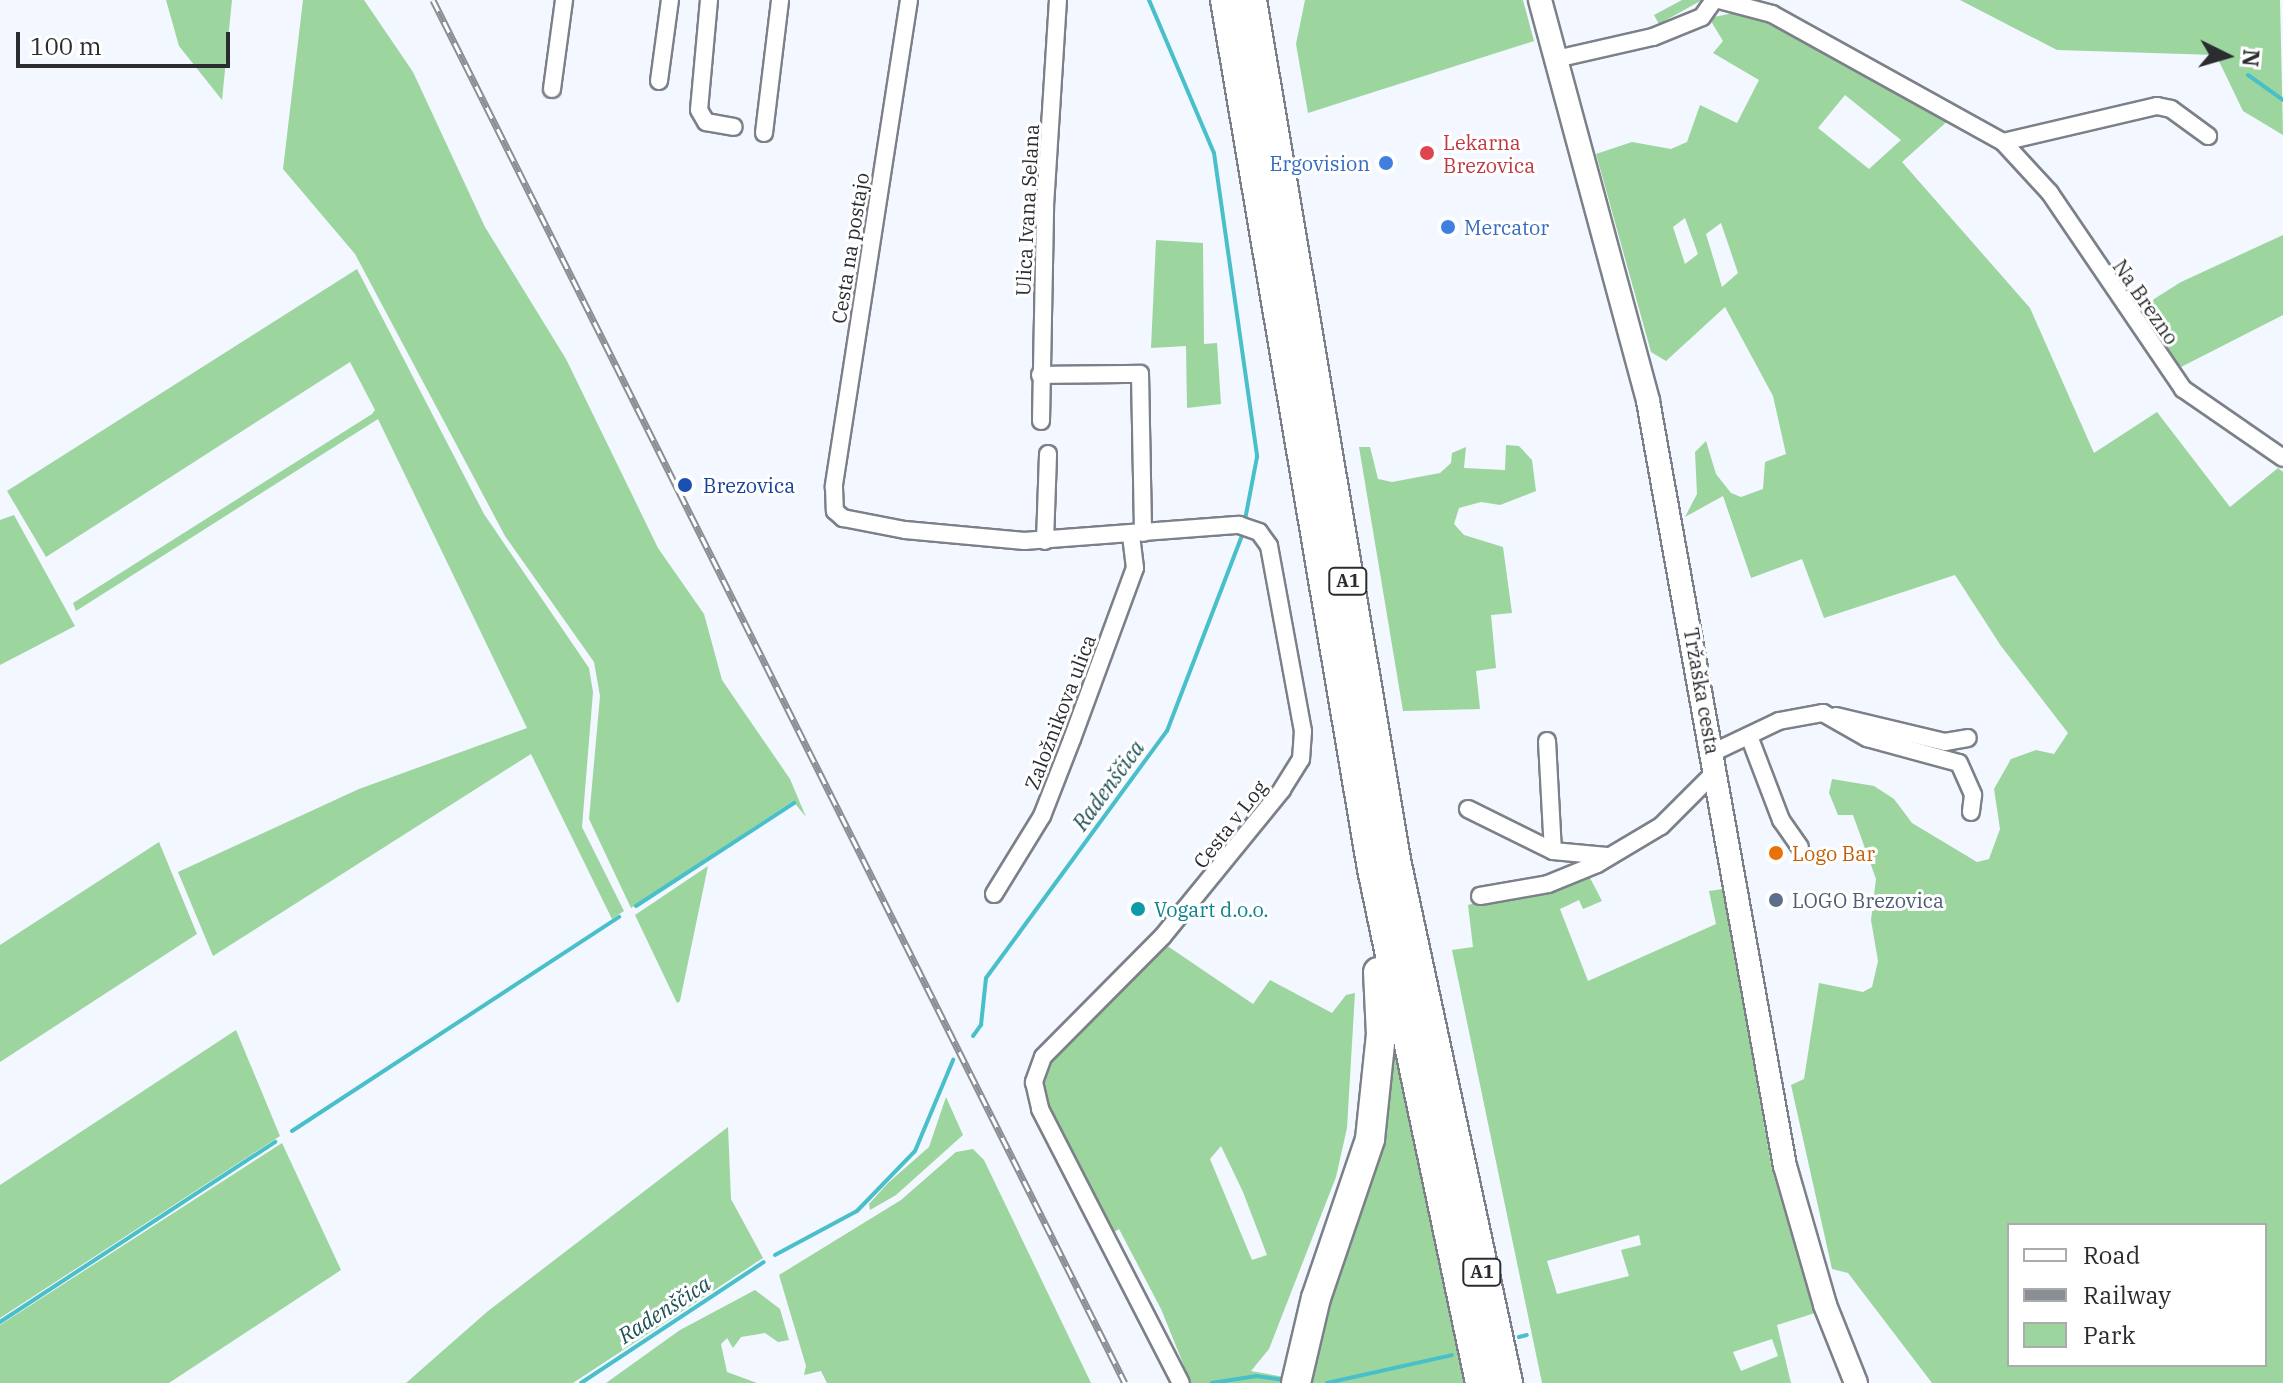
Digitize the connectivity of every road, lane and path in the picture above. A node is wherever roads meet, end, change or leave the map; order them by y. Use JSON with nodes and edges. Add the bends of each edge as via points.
{"nodes":[{"id":1,"x":564,"y":0,"type":"edge"},
{"id":2,"x":670,"y":0,"type":"edge"},
{"id":3,"x":709,"y":0,"type":"edge"},
{"id":4,"x":780,"y":0,"type":"edge"},
{"id":5,"x":909,"y":0,"type":"edge"},
{"id":6,"x":1058,"y":0,"type":"edge"},
{"id":7,"x":1225,"y":0,"type":"edge"},
{"id":8,"x":1252,"y":0,"type":"edge"},
{"id":9,"x":1540,"y":0,"type":"edge"},
{"id":10,"x":1716,"y":0,"type":"edge"},
{"id":11,"x":1556,"y":59,"type":"junction"},
{"id":12,"x":659,"y":81,"type":"dead end"},
{"id":13,"x":552,"y":89,"type":"dead end"},
{"id":14,"x":734,"y":127,"type":"dead end"},
{"id":15,"x":764,"y":133,"type":"dead end"},
{"id":16,"x":2208,"y":136,"type":"dead end"},
{"id":17,"x":2003,"y":142,"type":"junction"},
{"id":18,"x":1040,"y":375,"type":"junction"},
{"id":19,"x":1041,"y":421,"type":"dead end"},
{"id":20,"x":1048,"y":454,"type":"dead end"},
{"id":21,"x":2283,"y":458,"type":"edge"},
{"id":22,"x":1137,"y":534,"type":"junction"},
{"id":23,"x":1045,"y":541,"type":"junction"},
{"id":24,"x":1823,"y":713,"type":"junction"},
{"id":25,"x":1749,"y":736,"type":"junction"},
{"id":26,"x":1968,"y":738,"type":"dead end"},
{"id":27,"x":1547,"y":741,"type":"dead end"},
{"id":28,"x":1714,"y":762,"type":"junction"},
{"id":29,"x":1468,"y":809,"type":"dead end"},
{"id":30,"x":1971,"y":812,"type":"dead end"},
{"id":31,"x":1800,"y":847,"type":"dead end"},
{"id":32,"x":1553,"y":851,"type":"junction"},
{"id":33,"x":1607,"y":856,"type":"junction"},
{"id":34,"x":1372,"y":869,"type":"junction"},
{"id":35,"x":994,"y":894,"type":"dead end"},
{"id":36,"x":1480,"y":896,"type":"dead end"},
{"id":37,"x":1181,"y":1383,"type":"edge"},
{"id":38,"x":1296,"y":1383,"type":"edge"},
{"id":39,"x":1480,"y":1383,"type":"edge"},
{"id":40,"x":1508,"y":1383,"type":"edge"},
{"id":41,"x":1856,"y":1383,"type":"edge"}],
"edges":[{"from":1,"to":13,"type":"street"},
{"from":2,"to":12,"type":"street"},
{"from":3,"to":14,"type":"street","via":[[699,110],[706,122]]},
{"from":4,"to":15,"type":"street"},
{"from":5,"to":23,"type":"street","name":"Cesta na postajo","via":[[832,502],[843,518],[905,530]]},
{"from":6,"to":18,"type":"street","name":"Ulica Ivana Selana"},
{"from":7,"to":34,"type":"highway","number":"A1"},
{"from":8,"to":40,"type":"highway","number":"A1","via":[[1396,860]]},
{"from":9,"to":11,"type":"main road","name":"Tržaška cesta"},
{"from":10,"to":11,"type":"street","via":[[1702,17],[1653,37]]},
{"from":10,"to":17,"type":"street","name":"Na Brezno","via":[[1784,21]]},
{"from":11,"to":28,"type":"main road","name":"Tržaška cesta","via":[[1648,401]]},
{"from":16,"to":17,"type":"street","via":[[2171,109],[2157,106]]},
{"from":17,"to":21,"type":"street","name":"Na Brezno","via":[[2050,193],[2183,389]]},
{"from":18,"to":19,"type":"street","name":"Ulica Ivana Selana"},
{"from":18,"to":22,"type":"street","name":"Založnikova ulica","via":[[1140,374]]},
{"from":20,"to":23,"type":"street"},
{"from":22,"to":23,"type":"street"},
{"from":22,"to":35,"type":"street","name":"Založnikova ulica","via":[[1135,568],[1042,816]]},
{"from":22,"to":37,"type":"street","name":"Cesta v Log","via":[[1245,527],[1269,546],[1303,731],[1301,759],[1282,790],[1163,936],[1043,1057],[1035,1092]]},
{"from":24,"to":25,"type":"street","via":[[1797,715]]},
{"from":24,"to":26,"type":"street","via":[[1945,742]]},
{"from":24,"to":30,"type":"street","via":[[1867,738],[1959,763],[1973,795]]},
{"from":25,"to":28,"type":"street"},
{"from":25,"to":31,"type":"street","via":[[1781,820]]},
{"from":27,"to":32,"type":"street"},
{"from":28,"to":33,"type":"street","via":[[1661,826]]},
{"from":28,"to":41,"type":"main road","name":"Tržaška cesta","via":[[1785,1166],[1825,1305]]},
{"from":29,"to":32,"type":"street"},
{"from":32,"to":33,"type":"street"},
{"from":33,"to":36,"type":"street","via":[[1548,884]]},
{"from":34,"to":38,"type":"highway","via":[[1368,917],[1378,965],[1381,1035],[1370,1139],[1316,1298]]},
{"from":34,"to":39,"type":"highway","number":"A1"}]}
